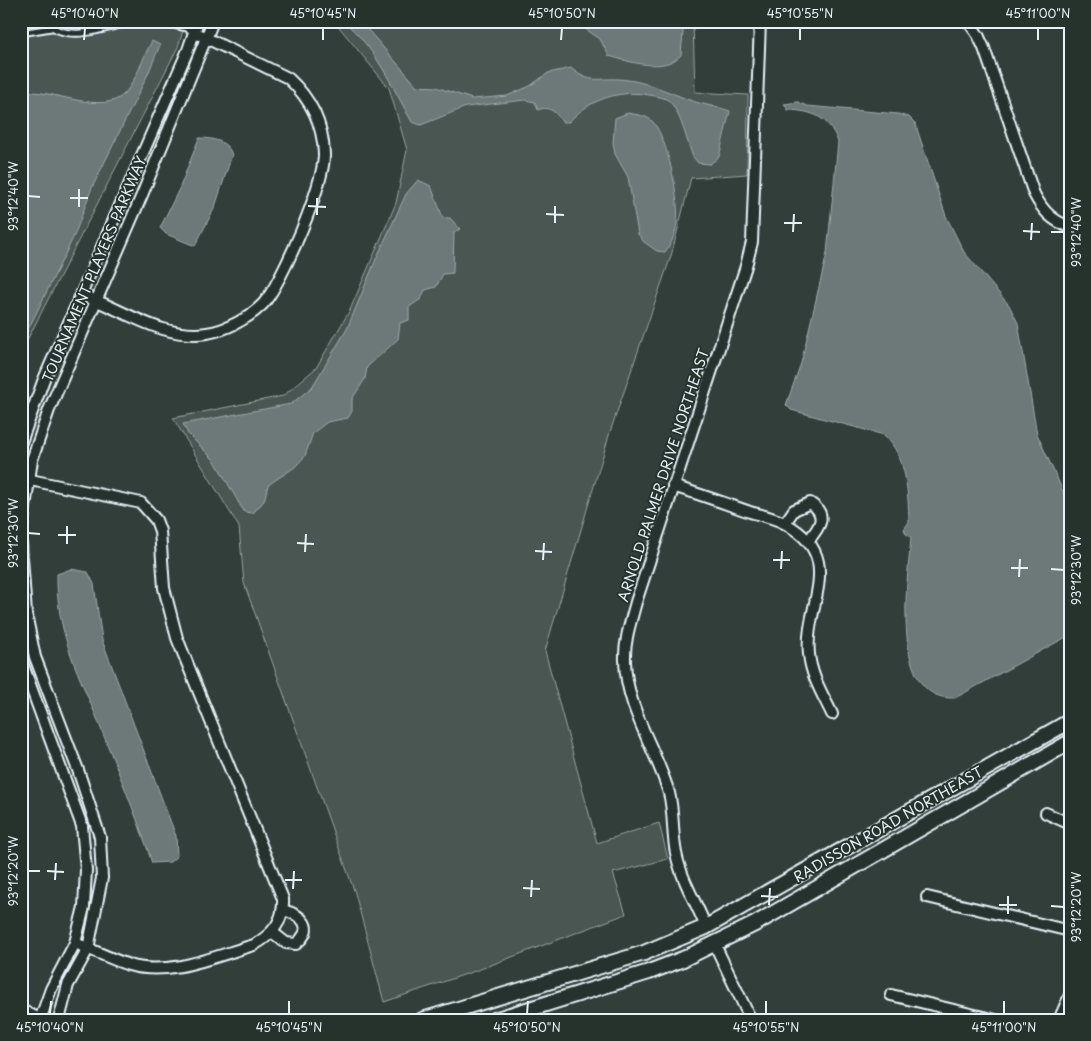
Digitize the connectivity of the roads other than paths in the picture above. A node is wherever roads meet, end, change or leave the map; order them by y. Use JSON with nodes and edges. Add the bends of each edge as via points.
{"nodes":[{"id":1,"x":45,"y":21,"type":"edge"},
{"id":2,"x":136,"y":21,"type":"edge"},
{"id":3,"x":155,"y":21,"type":"edge"},
{"id":4,"x":198,"y":21,"type":"edge"},
{"id":5,"x":213,"y":21,"type":"edge"},
{"id":6,"x":760,"y":21,"type":"edge"},
{"id":7,"x":968,"y":21,"type":"edge"},
{"id":8,"x":51,"y":28,"type":"junction"},
{"id":9,"x":194,"y":32,"type":"junction"},
{"id":10,"x":21,"y":33,"type":"edge"},
{"id":11,"x":206,"y":38,"type":"junction"},
{"id":12,"x":1070,"y":227,"type":"edge"},
{"id":13,"x":81,"y":295,"type":"junction"},
{"id":14,"x":96,"y":300,"type":"junction"},
{"id":15,"x":21,"y":442,"type":"edge"},
{"id":16,"x":26,"y":480,"type":"edge"},
{"id":17,"x":673,"y":486,"type":"junction"},
{"id":18,"x":785,"y":524,"type":"junction"},
{"id":19,"x":21,"y":534,"type":"edge"},
{"id":20,"x":808,"y":541,"type":"junction"},
{"id":21,"x":21,"y":543,"type":"edge"},
{"id":22,"x":21,"y":660,"type":"edge"},
{"id":23,"x":832,"y":714,"type":"dead end"},
{"id":24,"x":1070,"y":721,"type":"edge"},
{"id":25,"x":1070,"y":742,"type":"edge"},
{"id":26,"x":1046,"y":813,"type":"dead end"},
{"id":27,"x":1070,"y":824,"type":"edge"},
{"id":28,"x":776,"y":888,"type":"junction"},
{"id":29,"x":927,"y":897,"type":"dead end"},
{"id":30,"x":283,"y":910,"type":"junction"},
{"id":31,"x":706,"y":927,"type":"junction"},
{"id":32,"x":1070,"y":931,"type":"edge"},
{"id":33,"x":272,"y":932,"type":"junction"},
{"id":34,"x":75,"y":943,"type":"junction"},
{"id":35,"x":715,"y":945,"type":"junction"},
{"id":36,"x":88,"y":948,"type":"junction"},
{"id":37,"x":649,"y":972,"type":"junction"},
{"id":38,"x":891,"y":995,"type":"dead end"},
{"id":39,"x":1070,"y":995,"type":"edge"},
{"id":40,"x":21,"y":1010,"type":"edge"},
{"id":41,"x":41,"y":1019,"type":"edge"},
{"id":42,"x":59,"y":1020,"type":"edge"},
{"id":43,"x":422,"y":1020,"type":"edge"},
{"id":44,"x":494,"y":1020,"type":"edge"},
{"id":45,"x":751,"y":1020,"type":"edge"},
{"id":46,"x":996,"y":1020,"type":"edge"},
{"id":47,"x":1060,"y":1020,"type":"edge"}],
"edges":[{"from":1,"to":8,"type":"lane"},
{"from":2,"to":8,"type":"lane","via":[[78,34]]},
{"from":3,"to":9,"type":"lane"},
{"from":4,"to":9,"type":"street","name":"TOURNAMENT PLAYERS PARKWAY"},
{"from":5,"to":11,"type":"street","name":"TOURNAMENT PLAYERS PARKWAY"},
{"from":6,"to":17,"type":"street","name":"ARNOLD PALMER DRIVE NORTHEAST","via":[[752,242]]},
{"from":7,"to":12,"type":"street","via":[[984,48],[1038,200],[1047,214]]},
{"from":8,"to":10,"type":"lane"},
{"from":9,"to":11,"type":"street"},
{"from":9,"to":13,"type":"street","name":"TOURNAMENT PLAYERS PARKWAY"},
{"from":11,"to":14,"type":"street","name":"TOURNAMENT PLAYERS PARKWAY"},
{"from":11,"to":14,"type":"street","via":[[288,78],[300,89],[316,114],[323,144],[320,184],[272,293],[250,315],[223,329],[207,333],[173,332]]},
{"from":13,"to":14,"type":"street"},
{"from":13,"to":15,"type":"street","name":"TOURNAMENT PLAYERS PARKWAY","via":[[44,379]]},
{"from":14,"to":16,"type":"street","name":"TOURNAMENT PLAYERS PARKWAY","via":[[49,410]]},
{"from":16,"to":19,"type":"street","name":"TOURNAMENT PLAYERS PARKWAY"},
{"from":16,"to":30,"type":"street","via":[[141,503],[156,520],[171,619],[279,887]]},
{"from":17,"to":18,"type":"street"},
{"from":17,"to":31,"type":"street","name":"ARNOLD PALMER DRIVE NORTHEAST","via":[[636,602],[624,662],[631,699],[670,795],[676,853],[682,873]]},
{"from":18,"to":20,"type":"street"},
{"from":18,"to":20,"type":"street","via":[[799,506],[810,503],[816,507],[821,524]]},
{"from":20,"to":23,"type":"street","via":[[816,553],[820,574],[808,638],[811,668]]},
{"from":21,"to":36,"type":"street","via":[[26,614],[35,657],[100,838],[102,878]]},
{"from":22,"to":34,"type":"street","via":[[82,826],[86,870],[84,908]]},
{"from":24,"to":28,"type":"main road","name":"RADISSON ROAD NORTHEAST"},
{"from":25,"to":35,"type":"main road","name":"RADISSON ROAD NORTHEAST"},
{"from":26,"to":27,"type":"street"},
{"from":28,"to":31,"type":"main road","name":"RADISSON ROAD NORTHEAST"},
{"from":28,"to":35,"type":"main road","via":[[771,899],[733,922],[718,937]]},
{"from":29,"to":32,"type":"street"},
{"from":30,"to":33,"type":"street"},
{"from":30,"to":33,"type":"street","via":[[304,920],[303,938],[296,944],[286,943]]},
{"from":31,"to":37,"type":"main road","via":[[691,945],[658,962]]},
{"from":31,"to":43,"type":"main road","name":"RADISSON ROAD NORTHEAST","via":[[644,953]]},
{"from":33,"to":36,"type":"street","via":[[254,945],[176,967],[130,965]]},
{"from":34,"to":36,"type":"street"},
{"from":34,"to":41,"type":"street","via":[[51,989]]},
{"from":35,"to":37,"type":"main road","name":"RADISSON ROAD NORTHEAST"},
{"from":35,"to":45,"type":"street"},
{"from":36,"to":42,"type":"street","via":[[68,985]]},
{"from":37,"to":44,"type":"main road","name":"RADISSON ROAD NORTHEAST"},
{"from":38,"to":46,"type":"street"},
{"from":39,"to":47,"type":"street"},
{"from":40,"to":41,"type":"street"}]}
